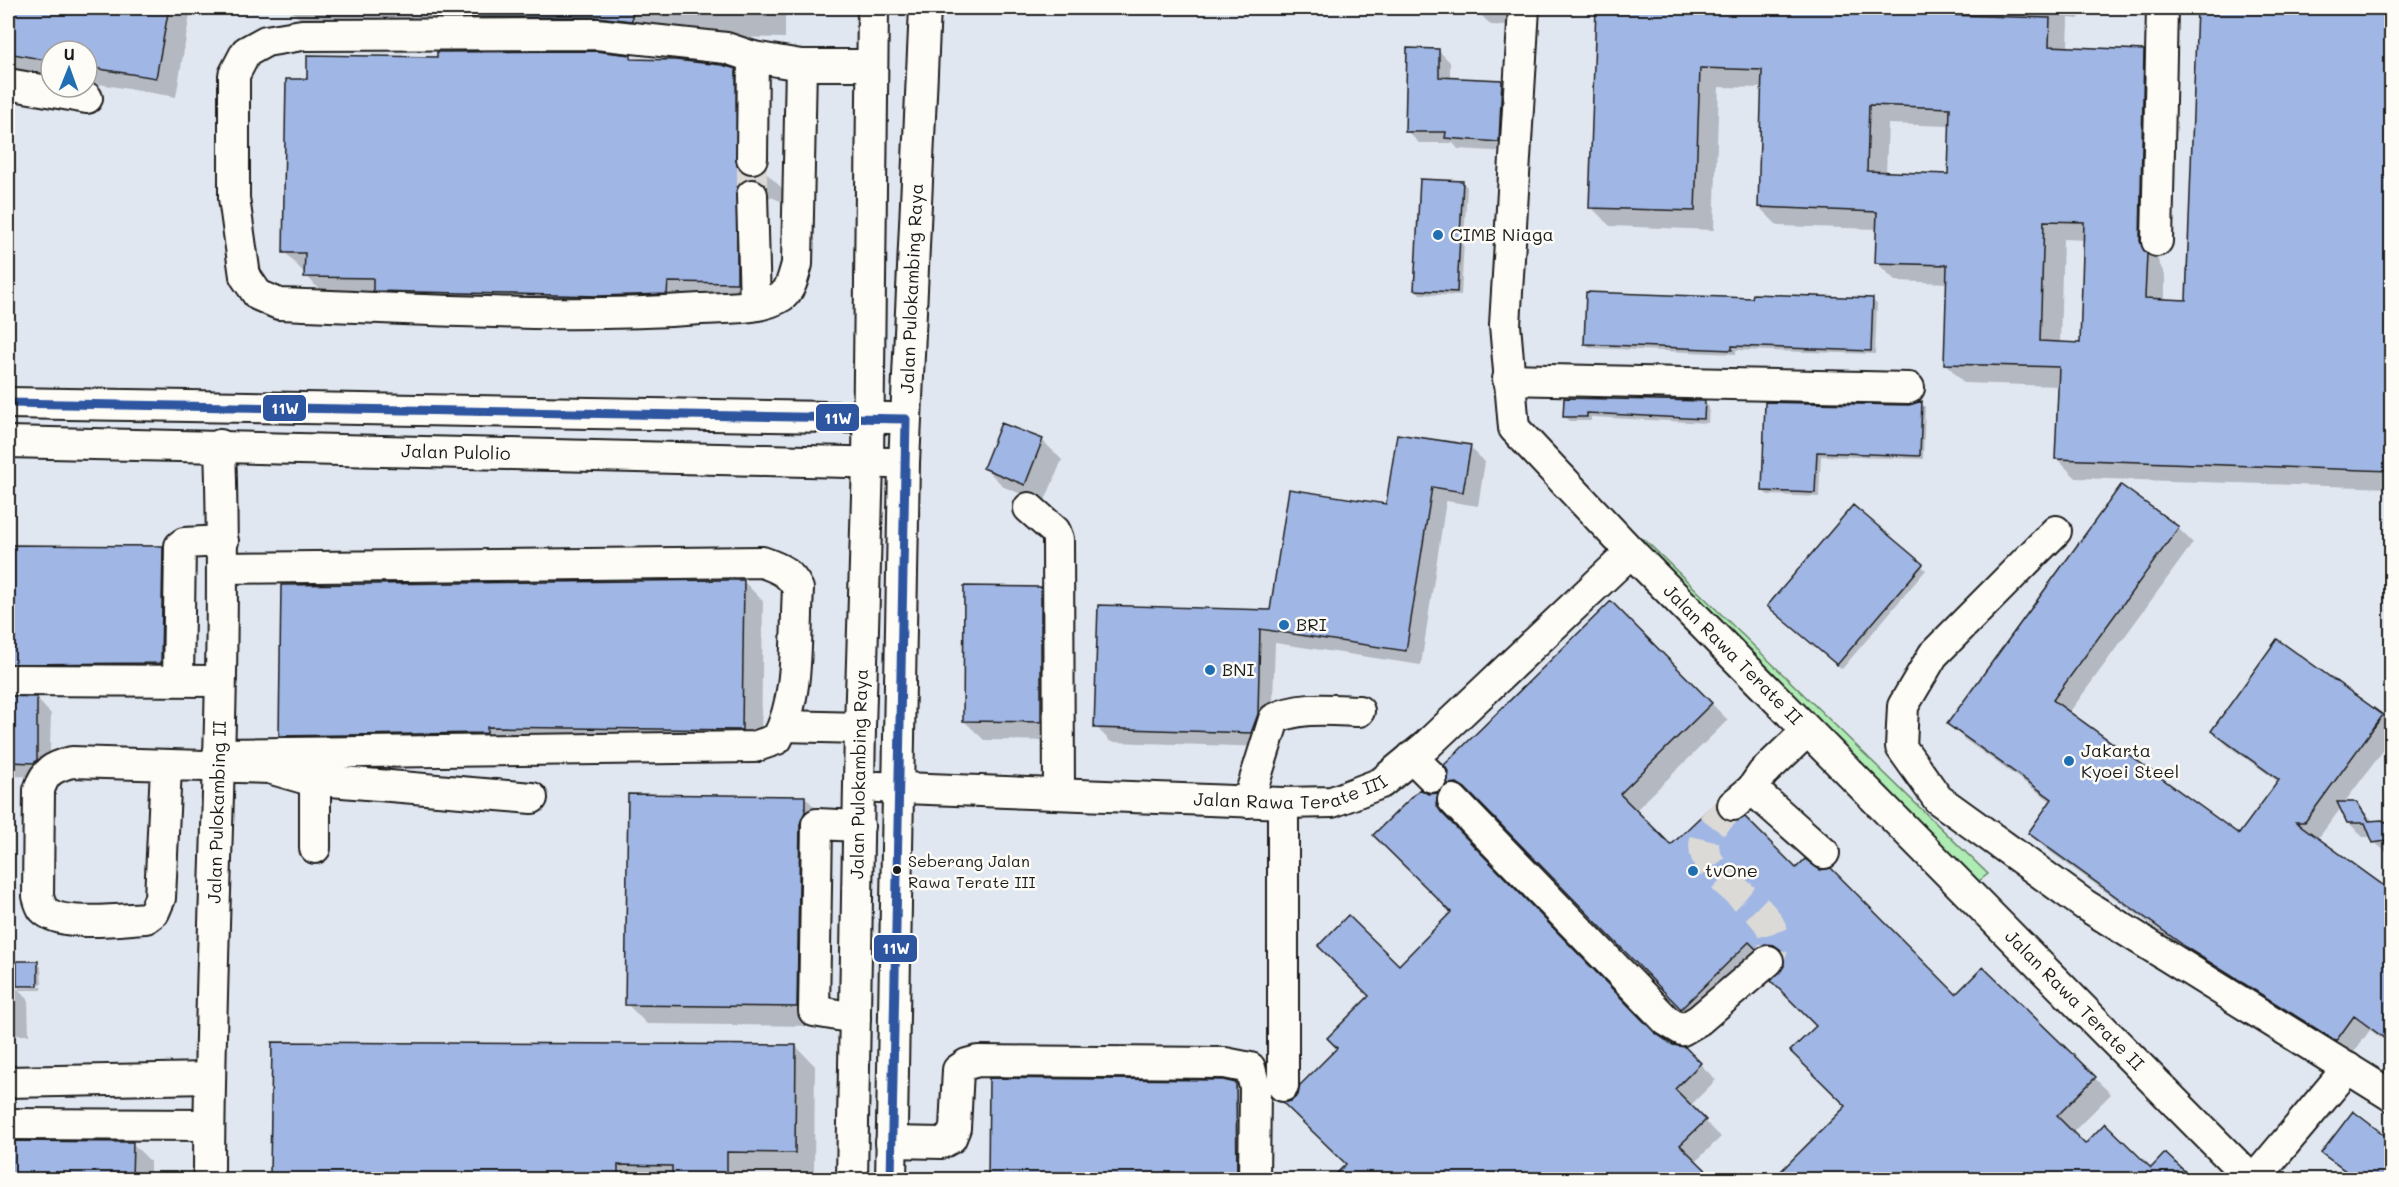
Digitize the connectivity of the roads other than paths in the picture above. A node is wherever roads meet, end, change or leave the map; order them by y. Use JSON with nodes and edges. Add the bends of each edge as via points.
{"nodes":[{"id":1,"x":873,"y":8,"type":"edge"},
{"id":2,"x":926,"y":8,"type":"edge"},
{"id":3,"x":1524,"y":8,"type":"edge"},
{"id":4,"x":2162,"y":8,"type":"edge"},
{"id":5,"x":753,"y":57,"type":"junction"},
{"id":6,"x":801,"y":65,"type":"junction"},
{"id":7,"x":871,"y":65,"type":"junction"},
{"id":8,"x":8,"y":84,"type":"edge"},
{"id":9,"x":39,"y":89,"type":"edge"},
{"id":10,"x":752,"y":158,"type":"tunnel mouth"},
{"id":11,"x":752,"y":195,"type":"tunnel mouth"},
{"id":12,"x":2157,"y":241,"type":"dead end"},
{"id":13,"x":755,"y":305,"type":"junction"},
{"id":14,"x":1508,"y":379,"type":"junction"},
{"id":15,"x":1909,"y":388,"type":"dead end"},
{"id":16,"x":8,"y":403,"type":"edge"},
{"id":17,"x":869,"y":418,"type":"junction"},
{"id":18,"x":906,"y":419,"type":"junction"},
{"id":19,"x":8,"y":442,"type":"edge"},
{"id":20,"x":220,"y":446,"type":"junction"},
{"id":21,"x":868,"y":463,"type":"junction"},
{"id":22,"x":904,"y":463,"type":"junction"},
{"id":23,"x":1029,"y":508,"type":"dead end"},
{"id":24,"x":2056,"y":531,"type":"dead end"},
{"id":25,"x":1631,"y":552,"type":"junction"},
{"id":26,"x":223,"y":554,"type":"junction"},
{"id":27,"x":12,"y":680,"type":"dead end"},
{"id":28,"x":178,"y":680,"type":"junction"},
{"id":29,"x":220,"y":681,"type":"junction"},
{"id":30,"x":1359,"y":711,"type":"dead end"},
{"id":31,"x":784,"y":726,"type":"junction"},
{"id":32,"x":860,"y":728,"type":"junction"},
{"id":33,"x":1808,"y":731,"type":"junction"},
{"id":34,"x":218,"y":760,"type":"junction"},
{"id":35,"x":166,"y":767,"type":"junction"},
{"id":36,"x":315,"y":780,"type":"junction"},
{"id":37,"x":860,"y":786,"type":"junction"},
{"id":38,"x":898,"y":787,"type":"junction"},
{"id":39,"x":1059,"y":794,"type":"junction"},
{"id":40,"x":532,"y":798,"type":"dead end"},
{"id":41,"x":1453,"y":800,"type":"dead end"},
{"id":42,"x":1248,"y":802,"type":"junction"},
{"id":43,"x":1283,"y":803,"type":"junction"},
{"id":44,"x":859,"y":826,"type":"junction"},
{"id":45,"x":315,"y":848,"type":"dead end"},
{"id":46,"x":1824,"y":853,"type":"dead end"},
{"id":47,"x":1768,"y":961,"type":"tunnel mouth"},
{"id":48,"x":855,"y":1018,"type":"junction"},
{"id":49,"x":2348,"y":1068,"type":"junction"},
{"id":50,"x":209,"y":1078,"type":"junction"},
{"id":51,"x":8,"y":1082,"type":"edge"},
{"id":52,"x":1283,"y":1086,"type":"dead end"},
{"id":53,"x":2391,"y":1096,"type":"edge"},
{"id":54,"x":8,"y":1124,"type":"edge"},
{"id":55,"x":209,"y":1125,"type":"junction"},
{"id":56,"x":891,"y":1142,"type":"junction"},
{"id":57,"x":209,"y":1179,"type":"edge"},
{"id":58,"x":852,"y":1179,"type":"edge"},
{"id":59,"x":891,"y":1179,"type":"edge"},
{"id":60,"x":1254,"y":1179,"type":"edge"},
{"id":61,"x":2252,"y":1179,"type":"edge"}],
"edges":[{"from":1,"to":7,"type":"street","name":"Jalan Pulokambing Raya"},
{"from":2,"to":18,"type":"street","name":"Jalan Pulokambing Raya"},
{"from":3,"to":14,"type":"street","name":"Jalan Rawa Terate II","via":[[1504,325]]},
{"from":4,"to":12,"type":"street"},
{"from":5,"to":6,"type":"street"},
{"from":5,"to":10,"type":"street"},
{"from":5,"to":13,"type":"street","via":[[726,48],[679,42],[547,32],[302,35],[266,41],[246,52],[234,75],[234,198],[245,276],[258,295],[279,304],[556,314]]},
{"from":6,"to":7,"type":"street"},
{"from":6,"to":13,"type":"street","via":[[797,264],[782,296]]},
{"from":7,"to":17,"type":"street","name":"Jalan Pulokambing Raya"},
{"from":8,"to":9,"type":"street"},
{"from":11,"to":13,"type":"street"},
{"from":14,"to":15,"type":"street"},
{"from":14,"to":25,"type":"street","name":"Jalan Rawa Terate II","via":[[1514,428]]},
{"from":16,"to":17,"type":"street"},
{"from":17,"to":18,"type":"street"},
{"from":17,"to":21,"type":"street","name":"Jalan Pulokambing Raya"},
{"from":18,"to":22,"type":"street","name":"Jalan Pulokambing Raya"},
{"from":19,"to":20,"type":"street","name":"Jalan Pulolio"},
{"from":20,"to":21,"type":"street","name":"Jalan Pulolio"},
{"from":20,"to":26,"type":"street","name":"Jalan Pulokambing II"},
{"from":21,"to":22,"type":"street","name":"Jalan Pulolio"},
{"from":21,"to":32,"type":"street","name":"Jalan Pulokambing Raya"},
{"from":22,"to":38,"type":"street","name":"Jalan Pulokambing Raya"},
{"from":23,"to":39,"type":"street","via":[[1058,539]]},
{"from":24,"to":49,"type":"street","via":[[1933,655],[1903,706],[1901,747],[1938,799],[2067,892]]},
{"from":25,"to":33,"type":"street","name":"Jalan Rawa Terate II"},
{"from":25,"to":43,"type":"street","name":"Jalan Rawa Terate III","via":[[1422,767],[1332,802]]},
{"from":26,"to":28,"type":"street","via":[[184,543],[180,546]]},
{"from":26,"to":29,"type":"street","name":"Jalan Pulokambing II"},
{"from":26,"to":31,"type":"street","via":[[762,562],[782,569],[798,589],[791,698]]},
{"from":27,"to":28,"type":"street"},
{"from":28,"to":29,"type":"street"},
{"from":29,"to":34,"type":"street","name":"Jalan Pulokambing II"},
{"from":30,"to":42,"type":"street","via":[[1302,711],[1285,713],[1274,720]]},
{"from":31,"to":32,"type":"street"},
{"from":31,"to":34,"type":"street","via":[[777,740],[754,747]]},
{"from":32,"to":37,"type":"street","name":"Jalan Pulokambing Raya"},
{"from":33,"to":46,"type":"street","via":[[1743,797]]},
{"from":33,"to":61,"type":"street","name":"Jalan Rawa Terate II"},
{"from":34,"to":35,"type":"street"},
{"from":34,"to":36,"type":"street"},
{"from":34,"to":50,"type":"street","name":"Jalan Pulokambing II"},
{"from":35,"to":35,"type":"street","via":[[72,762],[53,767],[43,776],[39,790],[38,896],[43,909],[58,918],[85,921],[146,918],[154,912],[160,898]]},
{"from":36,"to":40,"type":"street"},
{"from":36,"to":45,"type":"street"},
{"from":37,"to":38,"type":"street","name":"Jalan Rawa Terate III"},
{"from":37,"to":44,"type":"street","name":"Jalan Pulokambing Raya"},
{"from":38,"to":39,"type":"street","name":"Jalan Rawa Terate III"},
{"from":38,"to":56,"type":"street","name":"Jalan Pulokambing Raya"},
{"from":39,"to":42,"type":"street","name":"Jalan Rawa Terate III"},
{"from":41,"to":47,"type":"street","via":[[1667,1021],[1682,1030]]},
{"from":42,"to":43,"type":"street","name":"Jalan Rawa Terate III"},
{"from":43,"to":52,"type":"street"},
{"from":44,"to":48,"type":"street","name":"Jalan Pulokambing Raya"},
{"from":44,"to":48,"type":"street","via":[[817,824],[814,1011]]},
{"from":48,"to":58,"type":"street","name":"Jalan Pulokambing Raya"},
{"from":49,"to":53,"type":"street"},
{"from":49,"to":61,"type":"street"},
{"from":50,"to":51,"type":"street"},
{"from":50,"to":55,"type":"street","name":"Jalan Pulokambing II"},
{"from":54,"to":55,"type":"street"},
{"from":55,"to":57,"type":"street","name":"Jalan Pulokambing II"},
{"from":56,"to":59,"type":"street","name":"Jalan Pulokambing Raya"},
{"from":56,"to":60,"type":"street","via":[[942,1143],[951,1138],[958,1070],[978,1061],[1225,1063],[1250,1068],[1255,1087]]}]}
